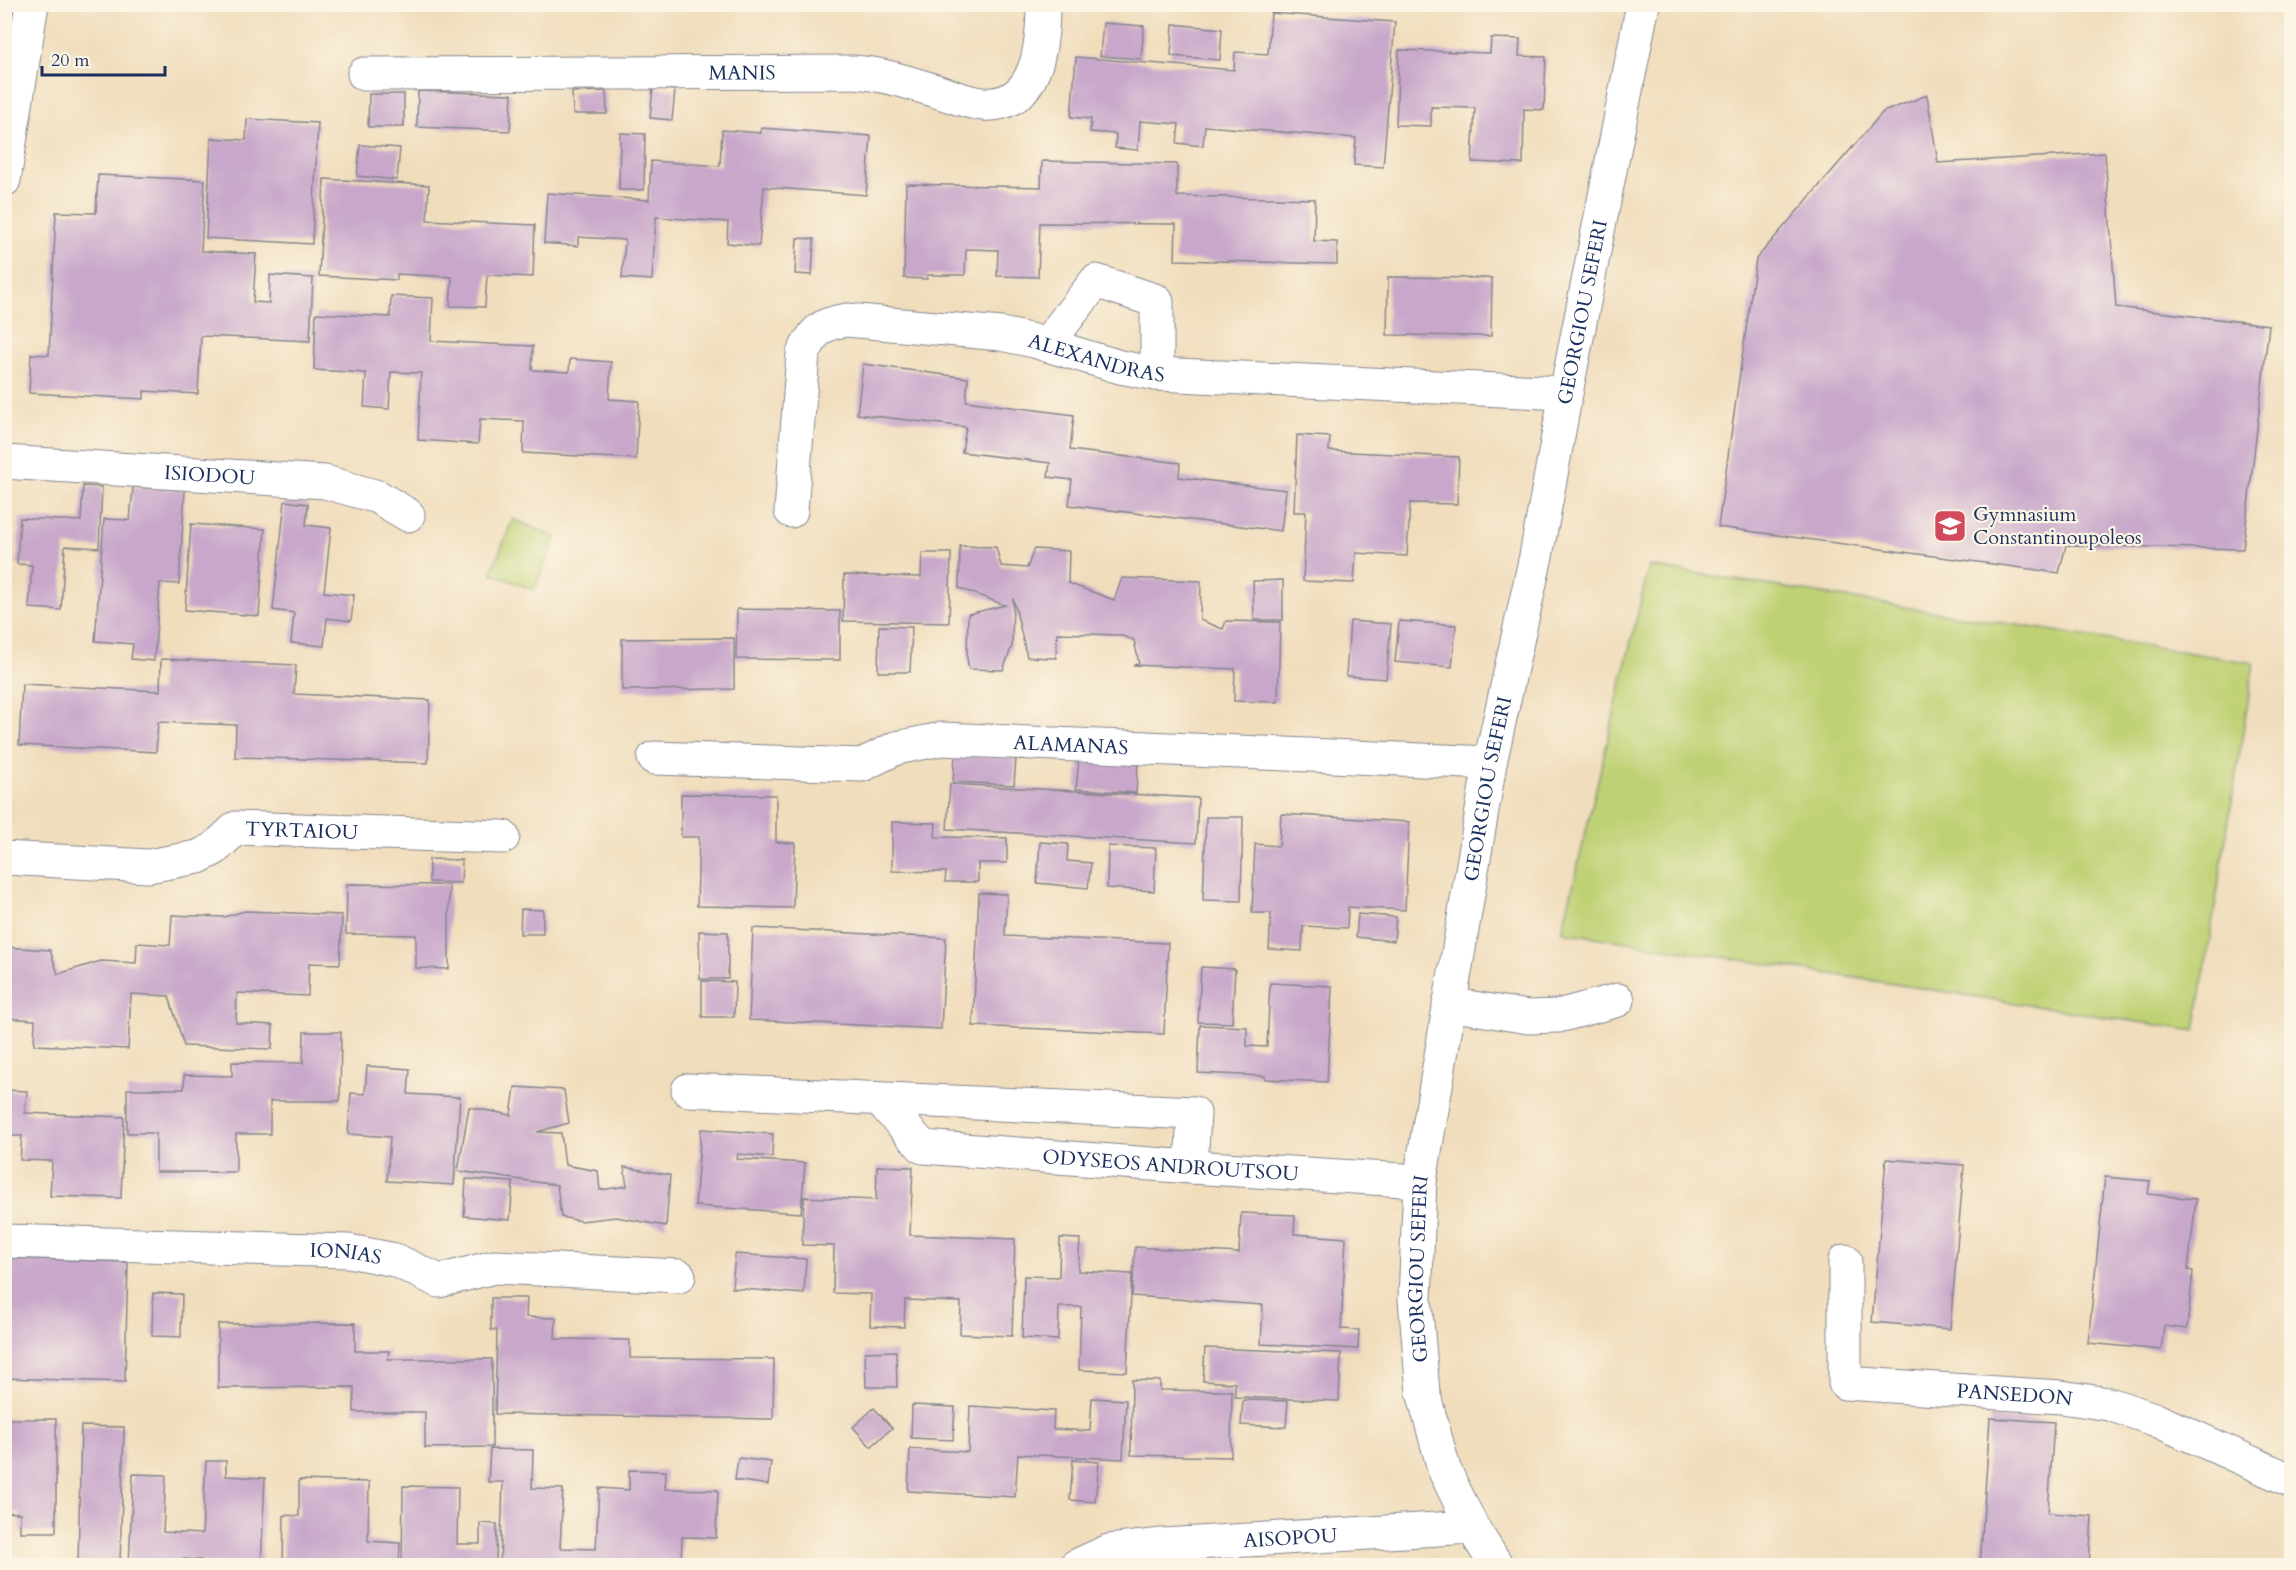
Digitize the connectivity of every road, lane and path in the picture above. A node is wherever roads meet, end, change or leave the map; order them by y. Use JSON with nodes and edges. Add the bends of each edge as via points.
{"nodes":[{"id":1,"x":32,"y":4,"type":"edge"},
{"id":2,"x":1043,"y":4,"type":"edge"},
{"id":3,"x":1643,"y":4,"type":"edge"},
{"id":4,"x":364,"y":74,"type":"dead end"},
{"id":5,"x":4,"y":180,"type":"edge"},
{"id":6,"x":1046,"y":345,"type":"junction"},
{"id":7,"x":1157,"y":374,"type":"junction"},
{"id":8,"x":1566,"y":393,"type":"junction"},
{"id":9,"x":4,"y":462,"type":"edge"},
{"id":10,"x":791,"y":511,"type":"dead end"},
{"id":11,"x":408,"y":515,"type":"dead end"},
{"id":12,"x":654,"y":758,"type":"dead end"},
{"id":13,"x":1490,"y":763,"type":"junction"},
{"id":14,"x":503,"y":837,"type":"dead end"},
{"id":15,"x":4,"y":858,"type":"edge"},
{"id":16,"x":1618,"y":1000,"type":"dead end"},
{"id":17,"x":1449,"y":1004,"type":"junction"},
{"id":18,"x":688,"y":1090,"type":"dead end"},
{"id":19,"x":880,"y":1100,"type":"junction"},
{"id":20,"x":1191,"y":1167,"type":"junction"},
{"id":21,"x":1420,"y":1180,"type":"junction"},
{"id":22,"x":4,"y":1241,"type":"edge"},
{"id":23,"x":1845,"y":1261,"type":"dead end"},
{"id":24,"x":679,"y":1275,"type":"dead end"},
{"id":25,"x":2292,"y":1481,"type":"edge"},
{"id":26,"x":1472,"y":1527,"type":"junction"},
{"id":27,"x":1162,"y":1555,"type":"edge"},
{"id":28,"x":1076,"y":1566,"type":"edge"},
{"id":29,"x":1497,"y":1566,"type":"edge"}],
"edges":[{"from":1,"to":5,"type":"street"},
{"from":2,"to":4,"type":"street","name":"MANIS","via":[[1039,61],[1024,89],[1005,101],[984,104],[880,74],[854,72]]},
{"from":3,"to":8,"type":"street","name":"GEORGIOU SEFERI"},
{"from":6,"to":7,"type":"street","name":"ALEXANDRAS"},
{"from":6,"to":7,"type":"street","via":[[1096,281],[1157,301]]},
{"from":6,"to":10,"type":"street","name":"ALEXANDRAS","via":[[990,333],[847,320],[828,322],[813,334],[803,354]]},
{"from":7,"to":8,"type":"street","name":"ALEXANDRAS"},
{"from":8,"to":13,"type":"street","name":"GEORGIOU SEFERI","via":[[1536,556]]},
{"from":9,"to":11,"type":"street","name":"ISIODOU","via":[[325,482],[378,497]]},
{"from":12,"to":13,"type":"street","name":"ALAMANAS","via":[[861,765],[897,748],[942,740]]},
{"from":13,"to":17,"type":"street","name":"GEORGIOU SEFERI"},
{"from":14,"to":15,"type":"street","name":"TYRTAIOU","via":[[236,828],[214,849],[198,857],[148,866]]},
{"from":16,"to":17,"type":"street","via":[[1558,1016],[1528,1017]]},
{"from":17,"to":21,"type":"street","name":"GEORGIOU SEFERI"},
{"from":18,"to":19,"type":"street"},
{"from":19,"to":20,"type":"street","name":"ODYSEOS ANDROUTSOU","via":[[923,1147]]},
{"from":19,"to":20,"type":"street","via":[[1194,1113]]},
{"from":20,"to":21,"type":"street","name":"ODYSEOS ANDROUTSOU"},
{"from":21,"to":26,"type":"street","name":"GEORGIOU SEFERI","via":[[1415,1299],[1423,1392],[1444,1469]]},
{"from":22,"to":24,"type":"street","name":"IONIAS","via":[[349,1251],[395,1260],[439,1281],[494,1267]]},
{"from":23,"to":25,"type":"street","name":"PANSEDON","via":[[1845,1383],[2061,1397],[2109,1404],[2154,1419]]},
{"from":26,"to":27,"type":"street","name":"AISOPOU"},
{"from":26,"to":29,"type":"street","name":"GEORGIOU SEFERI"},
{"from":27,"to":28,"type":"street","name":"AISOPOU","via":[[1109,1551]]}]}
